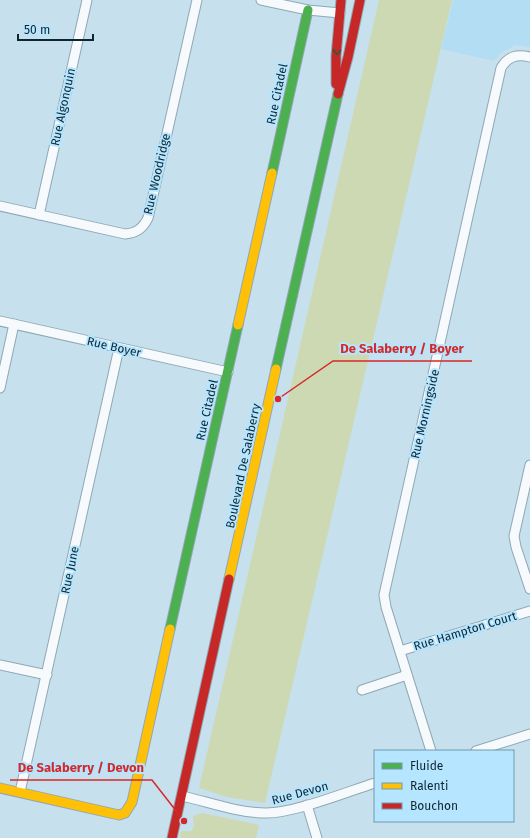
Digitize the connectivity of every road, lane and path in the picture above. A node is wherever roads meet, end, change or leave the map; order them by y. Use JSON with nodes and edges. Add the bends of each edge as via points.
{"nodes":[{"id":1,"x":86,"y":0,"type":"edge"},
{"id":2,"x":197,"y":0,"type":"edge"},
{"id":3,"x":262,"y":0,"type":"edge"},
{"id":4,"x":341,"y":0,"type":"edge"},
{"id":5,"x":360,"y":0,"type":"edge"},
{"id":6,"x":308,"y":10,"type":"junction"},
{"id":7,"x":340,"y":13,"type":"junction"},
{"id":8,"x":530,"y":57,"type":"edge"},
{"id":9,"x":336,"y":100,"type":"junction"},
{"id":10,"x":0,"y":206,"type":"edge"},
{"id":11,"x":39,"y":214,"type":"junction"},
{"id":12,"x":0,"y":321,"type":"edge"},
{"id":13,"x":14,"y":324,"type":"junction"},
{"id":14,"x":119,"y":348,"type":"junction"},
{"id":15,"x":228,"y":372,"type":"junction"},
{"id":16,"x":0,"y":388,"type":"edge"},
{"id":17,"x":530,"y":465,"type":"edge"},
{"id":18,"x":528,"y":487,"type":"edge"},
{"id":19,"x":530,"y":589,"type":"edge"},
{"id":20,"x":530,"y":611,"type":"edge"},
{"id":21,"x":400,"y":651,"type":"junction"},
{"id":22,"x":0,"y":665,"type":"edge"},
{"id":23,"x":47,"y":675,"type":"junction"},
{"id":24,"x":407,"y":675,"type":"junction"},
{"id":25,"x":362,"y":690,"type":"dead end"},
{"id":26,"x":530,"y":734,"type":"edge"},
{"id":27,"x":431,"y":750,"type":"edge"},
{"id":28,"x":479,"y":750,"type":"edge"},
{"id":29,"x":374,"y":783,"type":"edge"},
{"id":30,"x":0,"y":788,"type":"edge"},
{"id":31,"x":20,"y":792,"type":"junction"},
{"id":32,"x":182,"y":796,"type":"junction"},
{"id":33,"x":307,"y":805,"type":"junction"},
{"id":34,"x":172,"y":838,"type":"edge"},
{"id":35,"x":317,"y":838,"type":"edge"}],
"edges":[{"from":1,"to":11,"type":"street","name":"Rue Algonquin"},
{"from":2,"to":11,"type":"street","name":"Rue Woodridge","via":[[146,223],[137,231],[126,234]]},
{"from":3,"to":6,"type":"street"},
{"from":4,"to":7,"type":"street","name":"Boulevard De Salaberry"},
{"from":5,"to":9,"type":"street","name":"Boulevard De Salaberry"},
{"from":6,"to":7,"type":"street"},
{"from":6,"to":15,"type":"street","name":"Rue Citadel"},
{"from":7,"to":9,"type":"street","name":"Boulevard De Salaberry","one_way":true,"via":[[336,56]]},
{"from":8,"to":21,"type":"street","name":"Rue Morningside","via":[[513,56],[501,68],[387,581],[384,602]]},
{"from":9,"to":32,"type":"street","name":"Boulevard De Salaberry"},
{"from":10,"to":11,"type":"street","name":"Rue Woodridge"},
{"from":12,"to":13,"type":"street","name":"Rue Boyer"},
{"from":13,"to":14,"type":"street","name":"Rue Boyer"},
{"from":13,"to":16,"type":"street"},
{"from":14,"to":15,"type":"street","name":"Rue Boyer"},
{"from":14,"to":23,"type":"street","name":"Rue June"},
{"from":15,"to":31,"type":"street","name":"Rue Citadel","via":[[130,809],[125,813],[113,814]]},
{"from":17,"to":18,"type":"street"},
{"from":18,"to":19,"type":"street","via":[[514,542]]},
{"from":20,"to":21,"type":"street","name":"Rue Hampton Court"},
{"from":21,"to":24,"type":"street","name":"Rue Morningside"},
{"from":22,"to":23,"type":"street"},
{"from":23,"to":31,"type":"street","name":"Rue June"},
{"from":24,"to":25,"type":"street"},
{"from":24,"to":27,"type":"street","name":"Rue Morningside"},
{"from":26,"to":28,"type":"street"},
{"from":29,"to":33,"type":"street","name":"Rue Devon"},
{"from":30,"to":31,"type":"street"},
{"from":32,"to":33,"type":"street","name":"Rue Devon","via":[[261,813],[280,812]]},
{"from":32,"to":34,"type":"street","name":"Boulevard De Salaberry"},
{"from":33,"to":35,"type":"street"}]}
